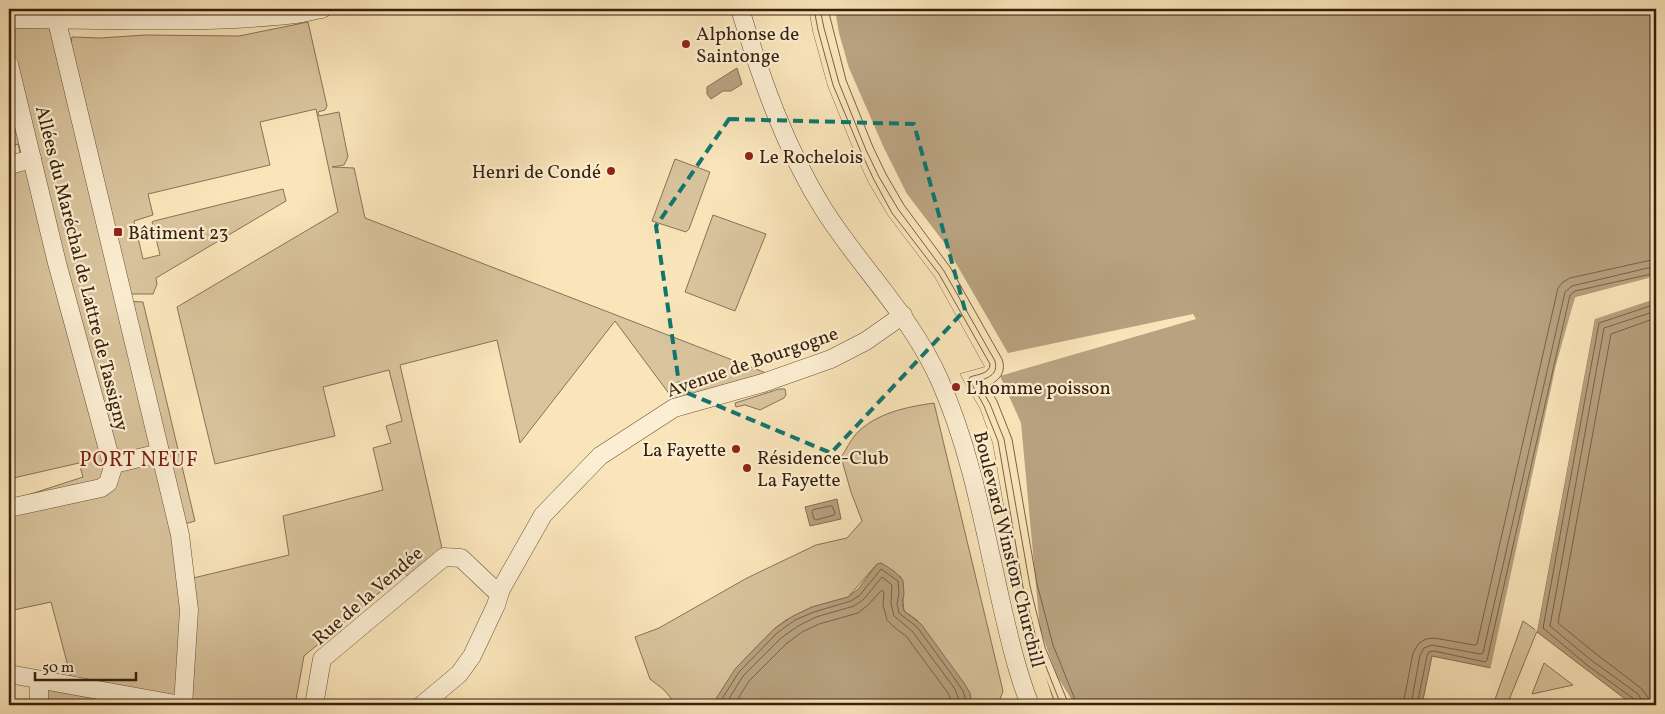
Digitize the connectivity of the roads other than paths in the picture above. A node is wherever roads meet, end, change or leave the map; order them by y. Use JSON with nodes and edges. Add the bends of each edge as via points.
{"nodes":[{"id":1,"x":322,"y":9,"type":"edge"},
{"id":2,"x":740,"y":9,"type":"edge"},
{"id":3,"x":55,"y":14,"type":"edge"},
{"id":4,"x":9,"y":19,"type":"edge"},
{"id":5,"x":9,"y":64,"type":"edge"},
{"id":6,"x":32,"y":159,"type":"junction"},
{"id":7,"x":9,"y":165,"type":"edge"},
{"id":8,"x":903,"y":315,"type":"junction"},
{"id":9,"x":160,"y":453,"type":"junction"},
{"id":10,"x":114,"y":464,"type":"junction"},
{"id":11,"x":9,"y":508,"type":"edge"},
{"id":12,"x":499,"y":594,"type":"junction"},
{"id":13,"x":9,"y":674,"type":"edge"},
{"id":14,"x":39,"y":680,"type":"junction"},
{"id":15,"x":39,"y":705,"type":"edge"},
{"id":16,"x":182,"y":705,"type":"edge"},
{"id":17,"x":314,"y":705,"type":"edge"},
{"id":18,"x":422,"y":705,"type":"edge"},
{"id":19,"x":1030,"y":705,"type":"edge"}],
"edges":[{"from":1,"to":3,"type":"street","via":[[248,18],[111,21]]},
{"from":2,"to":8,"type":"street","name":"Boulevard Winston Churchill","via":[[773,106],[806,180],[841,234]]},
{"from":3,"to":4,"type":"street"},
{"from":3,"to":9,"type":"street","name":"Allées du Maréchal de Lattre de Tassigny"},
{"from":5,"to":6,"type":"street","name":"Allées du Maréchal de Lattre de Tassigny"},
{"from":6,"to":7,"type":"street"},
{"from":6,"to":10,"type":"street","name":"Allées du Maréchal de Lattre de Tassigny","via":[[57,263]]},
{"from":8,"to":12,"type":"street","name":"Avenue de Bourgogne","via":[[866,341],[831,359],[674,408],[600,456],[543,515]]},
{"from":8,"to":19,"type":"street","name":"Boulevard Winston Churchill","via":[[927,354],[959,429],[973,475],[1016,664]]},
{"from":9,"to":10,"type":"street"},
{"from":9,"to":16,"type":"street","name":"Allées du Maréchal de Lattre de Tassigny","via":[[180,535],[189,610]]},
{"from":10,"to":11,"type":"street","via":[[108,483],[101,488]]},
{"from":12,"to":17,"type":"street","name":"Rue de la Vendée","via":[[461,558],[444,557],[322,659]]},
{"from":12,"to":18,"type":"street","name":"Avenue de Bourgogne","via":[[472,656],[459,674]]},
{"from":13,"to":14,"type":"street"},
{"from":14,"to":15,"type":"street"},
{"from":14,"to":16,"type":"street"}]}
